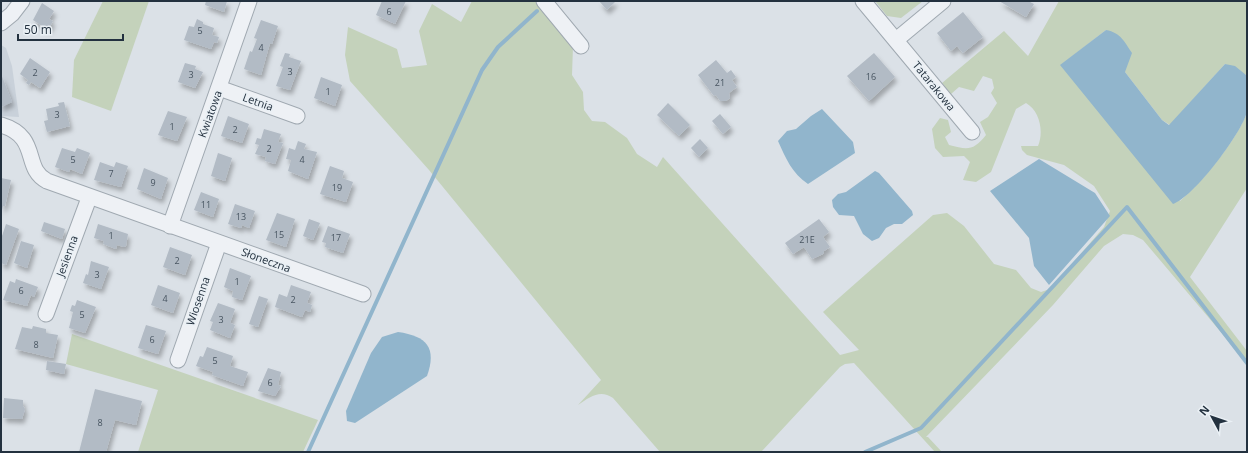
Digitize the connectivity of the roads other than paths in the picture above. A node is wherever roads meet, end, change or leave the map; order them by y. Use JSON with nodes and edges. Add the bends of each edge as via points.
{"nodes":[{"id":1,"x":22,"y":1,"type":"edge"},
{"id":2,"x":249,"y":1,"type":"edge"},
{"id":3,"x":544,"y":1,"type":"edge"},
{"id":4,"x":863,"y":1,"type":"edge"},
{"id":5,"x":943,"y":1,"type":"edge"},
{"id":6,"x":1,"y":23,"type":"edge"},
{"id":7,"x":896,"y":40,"type":"junction"},
{"id":8,"x":581,"y":46,"type":"dead end"},
{"id":9,"x":219,"y":88,"type":"junction"},
{"id":10,"x":297,"y":116,"type":"dead end"},
{"id":11,"x":1,"y":125,"type":"edge"},
{"id":12,"x":972,"y":132,"type":"dead end"},
{"id":13,"x":88,"y":198,"type":"junction"},
{"id":14,"x":170,"y":226,"type":"junction"},
{"id":15,"x":218,"y":243,"type":"junction"},
{"id":16,"x":363,"y":294,"type":"dead end"},
{"id":17,"x":46,"y":314,"type":"dead end"},
{"id":18,"x":178,"y":360,"type":"dead end"}],
"edges":[{"from":1,"to":6,"type":"street"},
{"from":2,"to":9,"type":"street","name":"Kwiatowa"},
{"from":3,"to":8,"type":"street"},
{"from":4,"to":7,"type":"street","name":"Tatarakowa"},
{"from":5,"to":7,"type":"street"},
{"from":7,"to":12,"type":"street","name":"Tatarakowa"},
{"from":9,"to":10,"type":"street","name":"Letnia"},
{"from":9,"to":14,"type":"street","name":"Kwiatowa"},
{"from":11,"to":13,"type":"street","name":"Słoneczna","via":[[22,136],[40,178]]},
{"from":13,"to":14,"type":"street","name":"Słoneczna"},
{"from":13,"to":17,"type":"street","name":"Jesienna"},
{"from":14,"to":15,"type":"street","name":"Słoneczna"},
{"from":15,"to":16,"type":"street","name":"Słoneczna"},
{"from":15,"to":18,"type":"street","name":"Wiosenna"}]}
